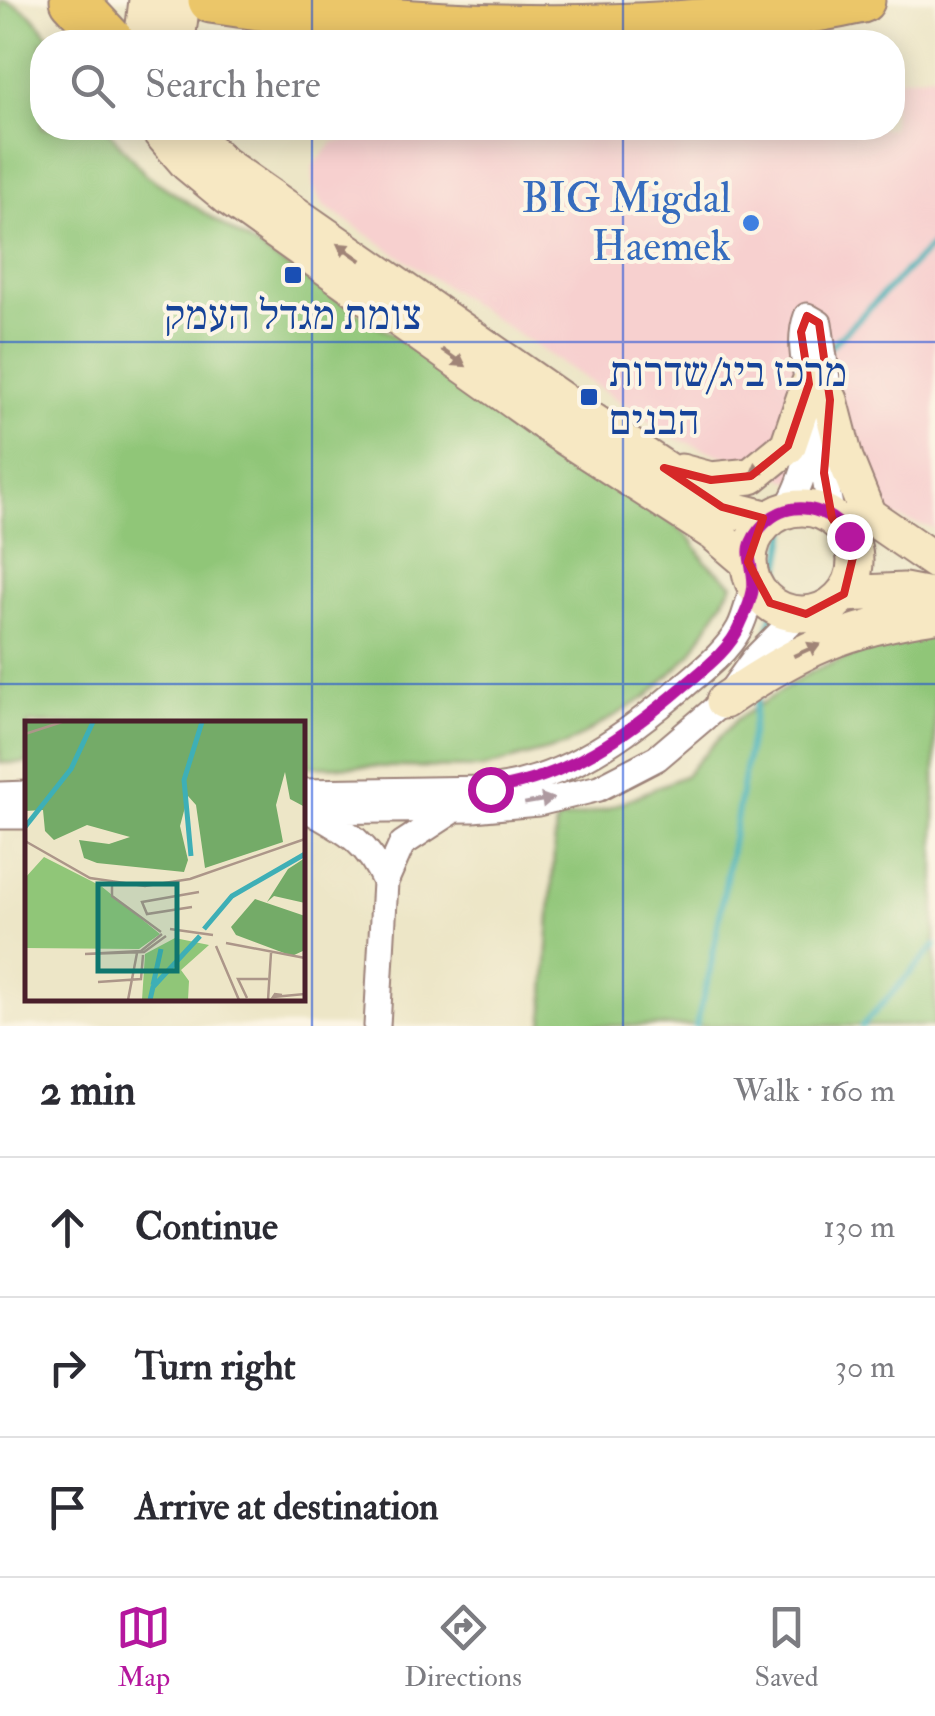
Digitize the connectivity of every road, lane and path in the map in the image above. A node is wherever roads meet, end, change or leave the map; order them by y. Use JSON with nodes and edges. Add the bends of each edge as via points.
{"nodes":[{"id":1,"x":73,"y":0,"type":"edge"},
{"id":2,"x":147,"y":0,"type":"edge"},
{"id":3,"x":182,"y":0,"type":"edge"},
{"id":4,"x":212,"y":0,"type":"edge"},
{"id":5,"x":862,"y":0,"type":"edge"},
{"id":6,"x":101,"y":30,"type":"edge"},
{"id":7,"x":143,"y":30,"type":"edge"},
{"id":8,"x":178,"y":30,"type":"edge"},
{"id":9,"x":167,"y":140,"type":"edge"},
{"id":10,"x":198,"y":140,"type":"edge"},
{"id":11,"x":819,"y":392,"type":"junction"},
{"id":12,"x":664,"y":468,"type":"junction"},
{"id":13,"x":776,"y":515,"type":"junction"},
{"id":14,"x":838,"y":524,"type":"junction"},
{"id":15,"x":935,"y":561,"type":"edge"},
{"id":16,"x":935,"y":572,"type":"edge"},
{"id":17,"x":751,"y":573,"type":"junction"},
{"id":18,"x":844,"y":594,"type":"junction"},
{"id":19,"x":935,"y":597,"type":"edge"},
{"id":20,"x":799,"y":614,"type":"junction"},
{"id":21,"x":935,"y":615,"type":"edge"},
{"id":22,"x":724,"y":701,"type":"junction"},
{"id":23,"x":25,"y":794,"type":"edge"},
{"id":24,"x":0,"y":795,"type":"edge"},
{"id":25,"x":306,"y":805,"type":"edge"},
{"id":26,"x":457,"y":809,"type":"junction"},
{"id":27,"x":385,"y":882,"type":"junction"},
{"id":28,"x":377,"y":1026,"type":"edge"}],
"edges":[{"from":1,"to":6,"type":"highway"},
{"from":2,"to":7,"type":"main road"},
{"from":3,"to":8,"type":"main road"},
{"from":4,"to":5,"type":"highway","via":[[429,26],[558,28],[745,19]]},
{"from":9,"to":17,"type":"main road","one_way":true,"via":[[228,197],[559,433],[714,533]]},
{"from":12,"to":10,"type":"main road","one_way":true,"via":[[223,164]]},
{"from":11,"to":12,"type":"main road","one_way":true,"via":[[788,446],[751,476],[710,480]]},
{"from":11,"to":13,"type":"street","via":[[796,496]]},
{"from":11,"to":14,"type":"street","via":[[824,473]]},
{"from":11,"to":15,"type":"main road","via":[[868,516]]},
{"from":12,"to":13,"type":"main road","via":[[722,507]]},
{"from":13,"to":14,"type":"main road","via":[[809,508]]},
{"from":13,"to":17,"type":"main road","via":[[755,535]]},
{"from":14,"to":16,"type":"main road","via":[[883,554]]},
{"from":14,"to":18,"type":"main road","via":[[855,562]]},
{"from":17,"to":20,"type":"main road","via":[[770,603]]},
{"from":17,"to":25,"type":"street","via":[[739,629],[716,659],[653,714],[586,758],[513,786]]},
{"from":18,"to":19,"type":"main road"},
{"from":18,"to":20,"type":"main road","via":[[827,608]]},
{"from":20,"to":22,"type":"street"},
{"from":22,"to":21,"type":"main road","one_way":true,"via":[[780,662],[843,634]]},
{"from":26,"to":22,"type":"street","one_way":true,"via":[[538,803],[599,788],[657,758]]},
{"from":23,"to":24,"type":"street"},
{"from":25,"to":26,"type":"street"},
{"from":25,"to":27,"type":"street","via":[[374,855]]},
{"from":26,"to":27,"type":"street","via":[[402,844]]},
{"from":27,"to":28,"type":"street"}]}
